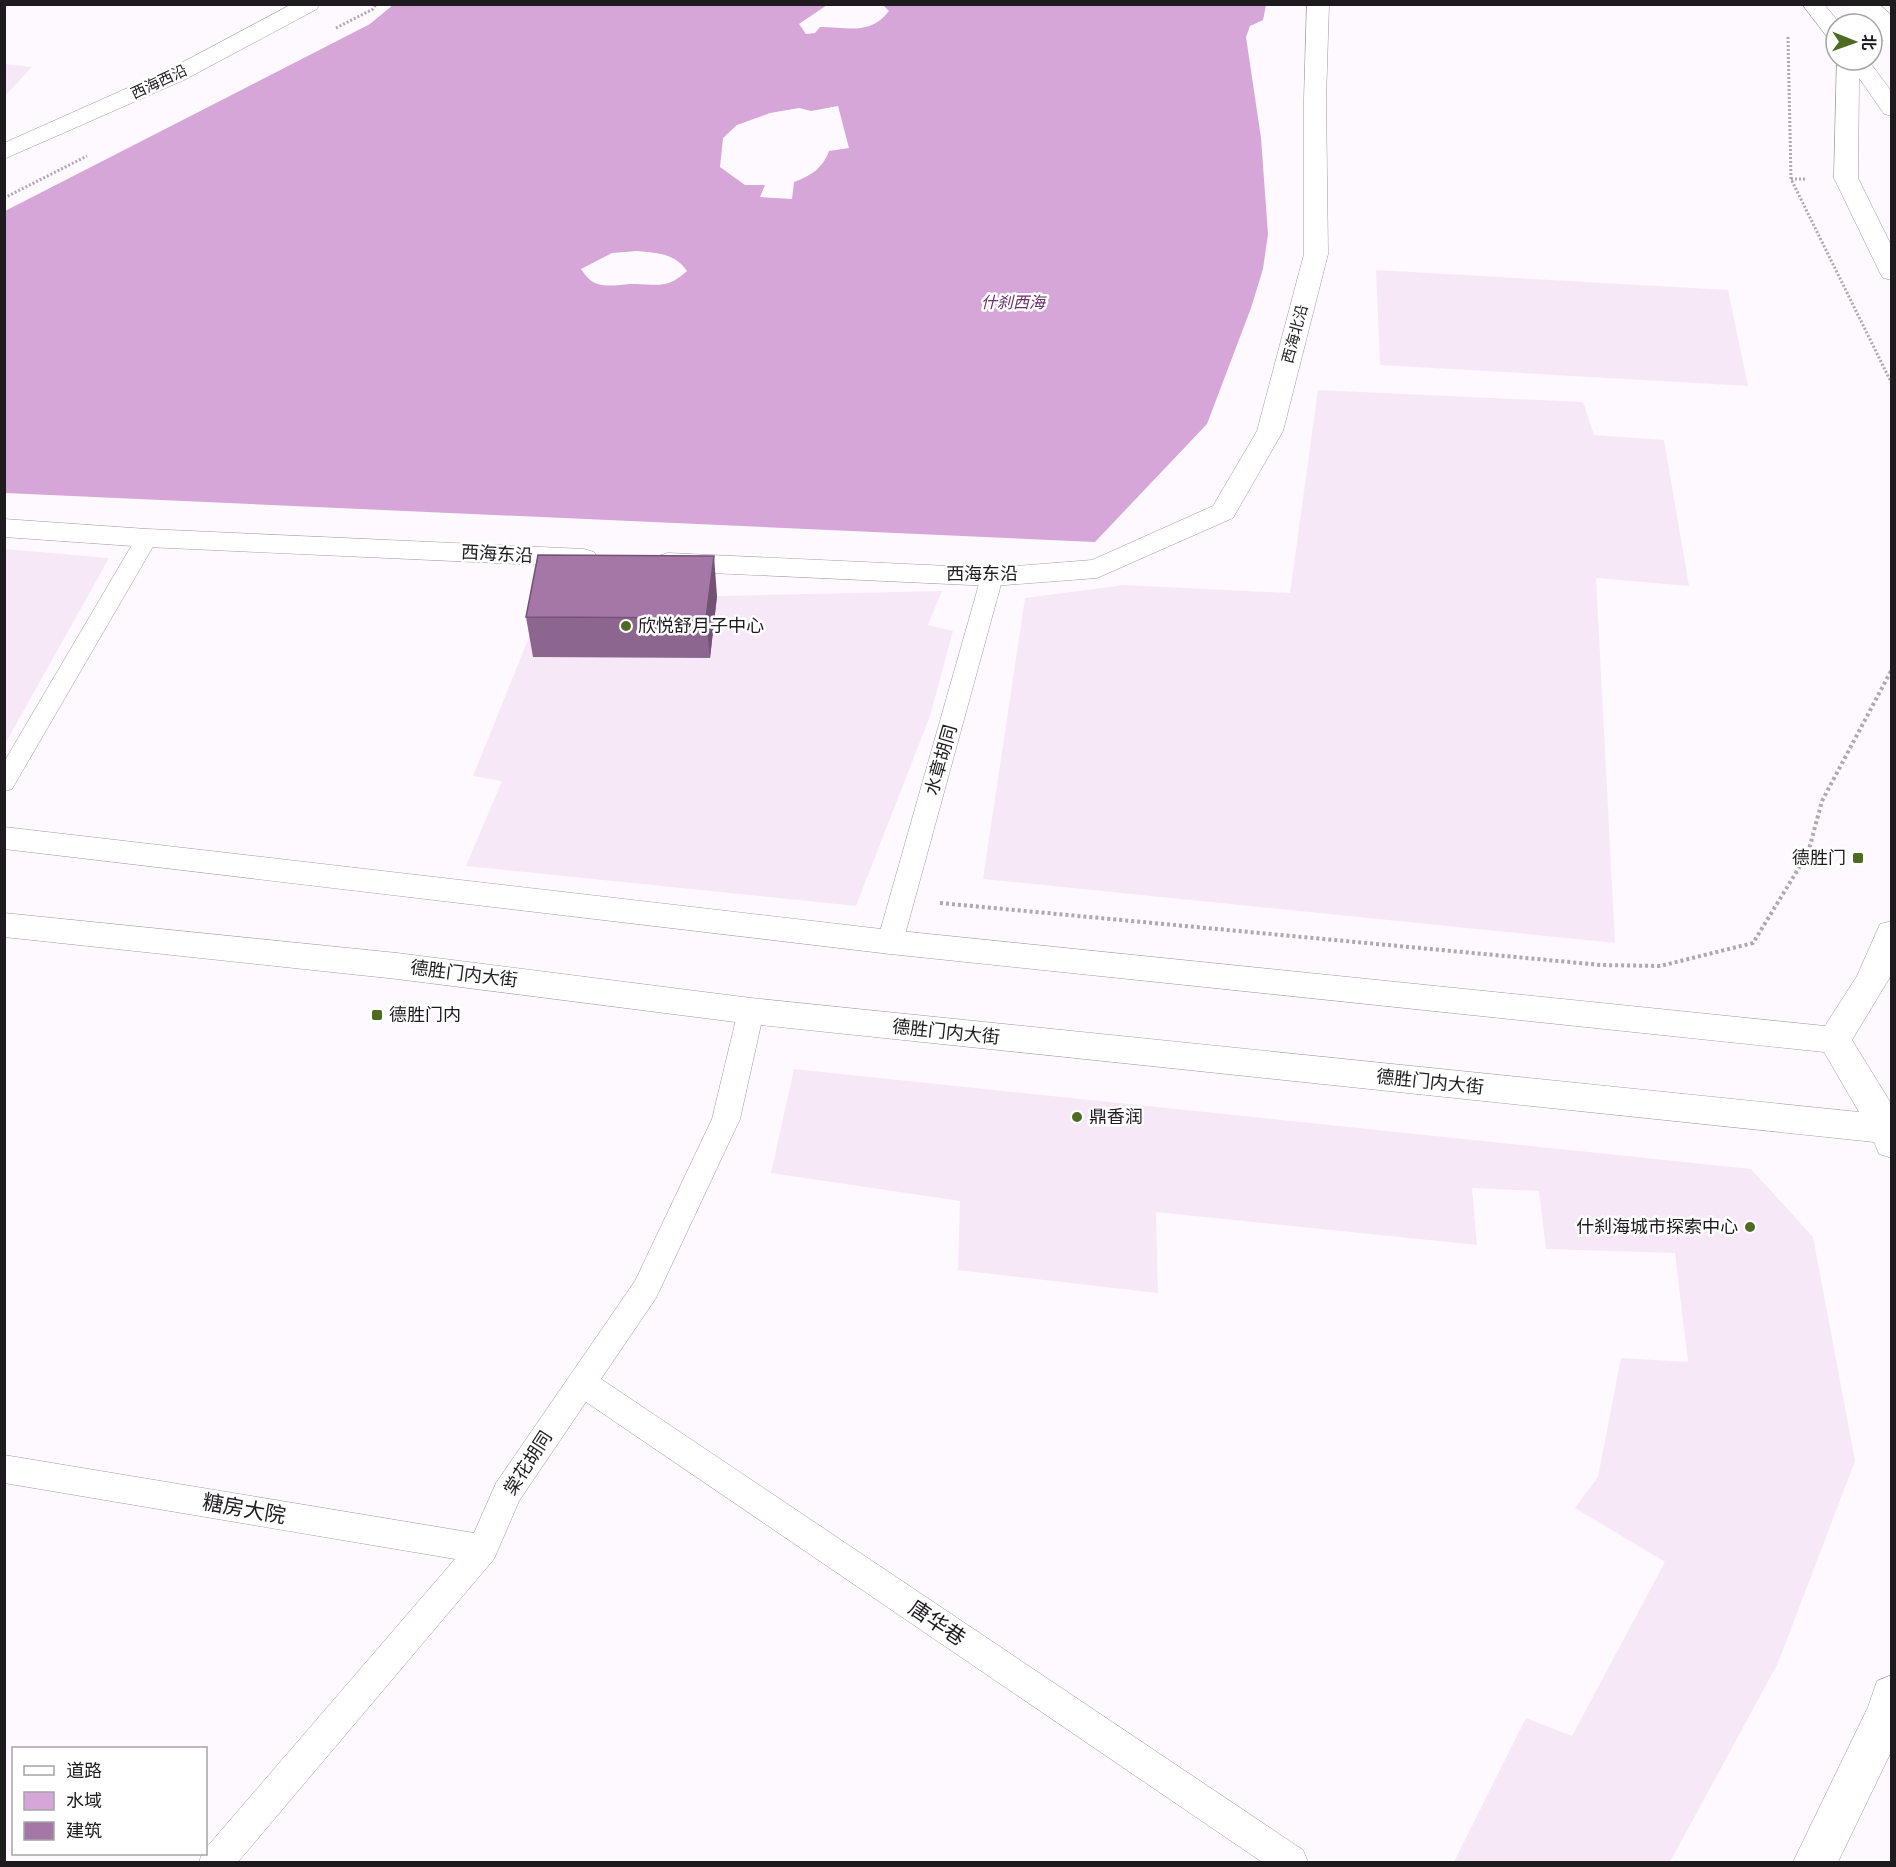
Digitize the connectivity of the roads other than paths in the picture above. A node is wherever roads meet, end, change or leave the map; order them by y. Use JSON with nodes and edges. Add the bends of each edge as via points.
{"nodes":[{"id":1,"x":309,"y":4,"type":"edge"},
{"id":2,"x":1318,"y":4,"type":"edge"},
{"id":3,"x":1812,"y":4,"type":"edge"},
{"id":4,"x":1861,"y":4,"type":"edge"},
{"id":5,"x":1824,"y":18,"type":"edge"},
{"id":6,"x":1892,"y":32,"type":"edge"},
{"id":7,"x":1848,"y":72,"type":"edge"},
{"id":8,"x":1866,"y":72,"type":"edge"},
{"id":9,"x":1892,"y":109,"type":"edge"},
{"id":10,"x":4,"y":152,"type":"edge"},
{"id":11,"x":1892,"y":273,"type":"edge"},
{"id":12,"x":4,"y":528,"type":"edge"},
{"id":13,"x":147,"y":538,"type":"junction"},
{"id":14,"x":611,"y":559,"type":"edge"},
{"id":15,"x":647,"y":561,"type":"edge"},
{"id":16,"x":1097,"y":569,"type":"joint"},
{"id":17,"x":992,"y":577,"type":"junction"},
{"id":18,"x":4,"y":783,"type":"edge"},
{"id":19,"x":4,"y":838,"type":"edge"},
{"id":20,"x":4,"y":925,"type":"edge"},
{"id":21,"x":1892,"y":933,"type":"edge"},
{"id":22,"x":890,"y":942,"type":"junction"},
{"id":23,"x":751,"y":1011,"type":"junction"},
{"id":24,"x":1834,"y":1040,"type":"junction"},
{"id":25,"x":1891,"y":1135,"type":"edge"},
{"id":26,"x":582,"y":1383,"type":"junction"},
{"id":27,"x":4,"y":1468,"type":"edge"},
{"id":28,"x":483,"y":1549,"type":"junction"},
{"id":29,"x":1892,"y":1695,"type":"edge"},
{"id":30,"x":216,"y":1863,"type":"edge"},
{"id":31,"x":1291,"y":1863,"type":"edge"},
{"id":32,"x":1815,"y":1863,"type":"edge"}],
"edges":[{"from":1,"to":10,"type":"main road","name":"西海西沿","via":[[176,75]]},
{"from":2,"to":16,"type":"main road","name":"西海北沿","via":[[1316,254],[1270,431],[1223,512]]},
{"from":3,"to":5,"type":"main road"},
{"from":4,"to":6,"type":"main road","bridge":true},
{"from":7,"to":11,"type":"main road","via":[[1846,178]]},
{"from":8,"to":9,"type":"main road"},
{"from":12,"to":13,"type":"main road","name":"西海东沿"},
{"from":13,"to":14,"type":"main road","name":"西海东沿"},
{"from":13,"to":18,"type":"lane"},
{"from":15,"to":17,"type":"main road","name":"西海东沿"},
{"from":16,"to":17,"type":"main road","name":"西海东沿"},
{"from":17,"to":22,"type":"lane","name":"水章胡同"},
{"from":19,"to":22,"type":"main road"},
{"from":20,"to":23,"type":"main road","name":"德胜门内大街","via":[[397,966]]},
{"from":21,"to":24,"type":"main road","via":[[1872,980]]},
{"from":22,"to":24,"type":"main road"},
{"from":23,"to":25,"type":"main road","name":"德胜门内大街"},
{"from":23,"to":26,"type":"lane","name":"棠花胡同","via":[[726,1119],[646,1289]]},
{"from":24,"to":25,"type":"main road"},
{"from":26,"to":28,"type":"lane","name":"棠花胡同","via":[[507,1493]]},
{"from":26,"to":31,"type":"lane","name":"唐华巷"},
{"from":27,"to":28,"type":"lane","name":"糖房大院"},
{"from":28,"to":30,"type":"lane","name":"棠花胡同"},
{"from":29,"to":32,"type":"main road","via":[[1888,1711]]}]}
